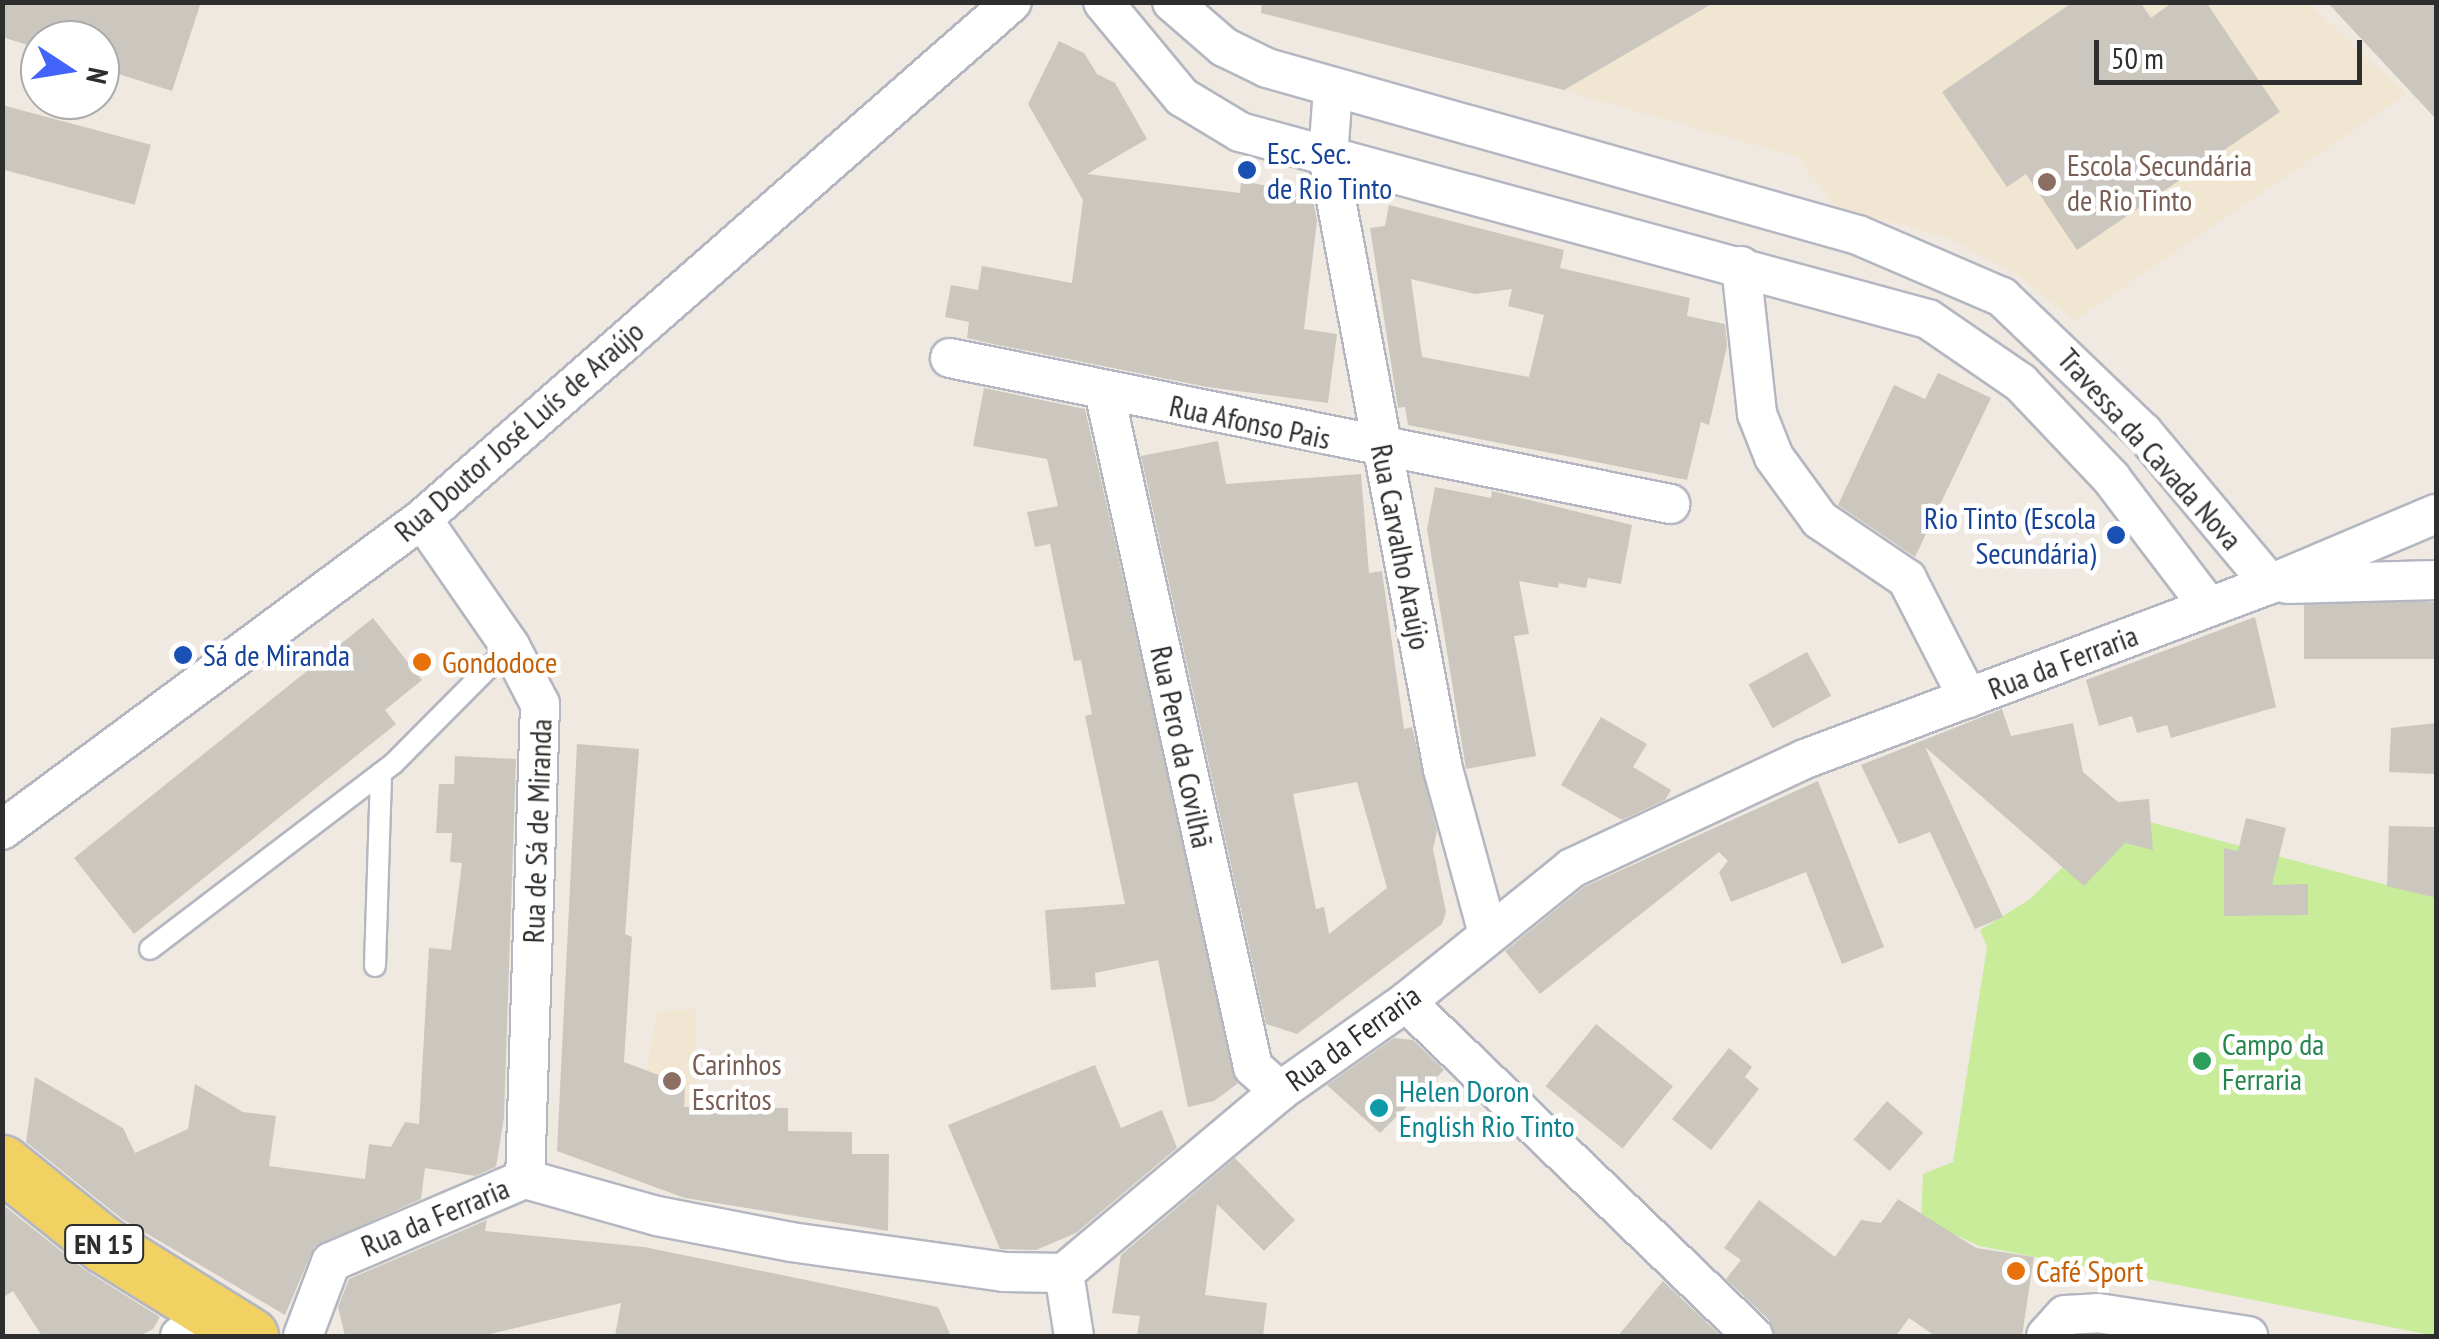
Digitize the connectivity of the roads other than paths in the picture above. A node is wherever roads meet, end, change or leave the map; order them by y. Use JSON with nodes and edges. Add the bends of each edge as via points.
{"nodes":[{"id":1,"x":1012,"y":2,"type":"edge"},
{"id":2,"x":1103,"y":2,"type":"edge"},
{"id":3,"x":1172,"y":2,"type":"edge"},
{"id":4,"x":1332,"y":89,"type":"junction"},
{"id":5,"x":1328,"y":157,"type":"junction"},
{"id":6,"x":1809,"y":221,"type":"junction"},
{"id":7,"x":1742,"y":266,"type":"junction"},
{"id":8,"x":1792,"y":280,"type":"junction"},
{"id":9,"x":950,"y":358,"type":"dead end"},
{"id":10,"x":1104,"y":391,"type":"junction"},
{"id":11,"x":1382,"y":450,"type":"junction"},
{"id":12,"x":1670,"y":504,"type":"dead end"},
{"id":13,"x":2436,"y":514,"type":"edge"},
{"id":14,"x":422,"y":519,"type":"junction"},
{"id":15,"x":2436,"y":580,"type":"edge"},
{"id":16,"x":2270,"y":584,"type":"junction"},
{"id":17,"x":2208,"y":606,"type":"junction"},
{"id":18,"x":510,"y":646,"type":"junction"},
{"id":19,"x":1968,"y":698,"type":"junction"},
{"id":20,"x":381,"y":773,"type":"junction"},
{"id":21,"x":2,"y":830,"type":"edge"},
{"id":22,"x":1488,"y":933,"type":"junction"},
{"id":23,"x":150,"y":949,"type":"dead end"},
{"id":24,"x":375,"y":966,"type":"dead end"},
{"id":25,"x":1406,"y":1002,"type":"junction"},
{"id":26,"x":1280,"y":1091,"type":"junction"},
{"id":27,"x":2,"y":1164,"type":"edge"},
{"id":28,"x":525,"y":1179,"type":"junction"},
{"id":29,"x":1064,"y":1273,"type":"junction"},
{"id":30,"x":214,"y":1330,"type":"edge"},
{"id":31,"x":303,"y":1336,"type":"edge"},
{"id":32,"x":1074,"y":1336,"type":"edge"},
{"id":33,"x":1753,"y":1336,"type":"edge"},
{"id":34,"x":2046,"y":1336,"type":"edge"},
{"id":35,"x":2248,"y":1336,"type":"edge"}],
"edges":[{"from":1,"to":14,"type":"street","name":"Rua Doutor José Luís de Araújo"},
{"from":2,"to":5,"type":"street","name":"Travessa da Cavada Nova","via":[[1182,97],[1240,132]]},
{"from":3,"to":4,"type":"street","name":"Travessa da Cavada Nova","via":[[1224,47]]},
{"from":4,"to":5,"type":"street"},
{"from":4,"to":6,"type":"street","name":"Travessa da Cavada Nova"},
{"from":5,"to":7,"type":"street","name":"Travessa da Cavada Nova"},
{"from":5,"to":11,"type":"street","name":"Rua Carvalho Araújo"},
{"from":6,"to":8,"type":"street"},
{"from":6,"to":16,"type":"street","name":"Travessa da Cavada Nova","via":[[1942,268],[2002,298],[2143,432]]},
{"from":7,"to":8,"type":"street","name":"Travessa da Cavada Nova"},
{"from":7,"to":19,"type":"street","via":[[1757,414],[1774,457],[1820,520],[1906,579]]},
{"from":8,"to":17,"type":"street","name":"Travessa da Cavada Nova","via":[[1928,319],[2006,372],[2111,478]]},
{"from":9,"to":10,"type":"street","name":"Rua Afonso Pais"},
{"from":10,"to":11,"type":"street","name":"Rua Afonso Pais"},
{"from":10,"to":26,"type":"street","name":"Rua Pero da Covilhã","via":[[1253,1067]]},
{"from":11,"to":12,"type":"street","name":"Rua Afonso Pais"},
{"from":11,"to":22,"type":"street","name":"Rua Carvalho Araújo","via":[[1443,769]]},
{"from":13,"to":16,"type":"street","name":"Rua da Ferraria"},
{"from":14,"to":18,"type":"street","name":"Rua de Sá de Miranda"},
{"from":14,"to":21,"type":"street","name":"Rua Doutor José Luís de Araújo"},
{"from":15,"to":16,"type":"street"},
{"from":16,"to":17,"type":"street","name":"Rua da Ferraria"},
{"from":17,"to":19,"type":"street","name":"Rua da Ferraria"},
{"from":18,"to":20,"type":"lane"},
{"from":18,"to":28,"type":"street","name":"Rua de Sá de Miranda","via":[[540,704]]},
{"from":19,"to":22,"type":"street","name":"Rua da Ferraria","via":[[1805,759],[1572,868]]},
{"from":20,"to":23,"type":"lane"},
{"from":20,"to":24,"type":"lane"},
{"from":22,"to":25,"type":"street","name":"Rua da Ferraria"},
{"from":25,"to":26,"type":"street","name":"Rua da Ferraria"},
{"from":25,"to":33,"type":"street"},
{"from":26,"to":29,"type":"street","name":"Rua da Ferraria"},
{"from":27,"to":30,"type":"main road","number":"EN 15"},
{"from":28,"to":29,"type":"street","name":"Rua da Ferraria","via":[[658,1216],[791,1242],[1004,1272]]},
{"from":28,"to":31,"type":"street","name":"Rua da Ferraria","via":[[331,1262]]},
{"from":29,"to":32,"type":"street"},
{"from":34,"to":35,"type":"street","via":[[2065,1315],[2098,1312]]}]}
